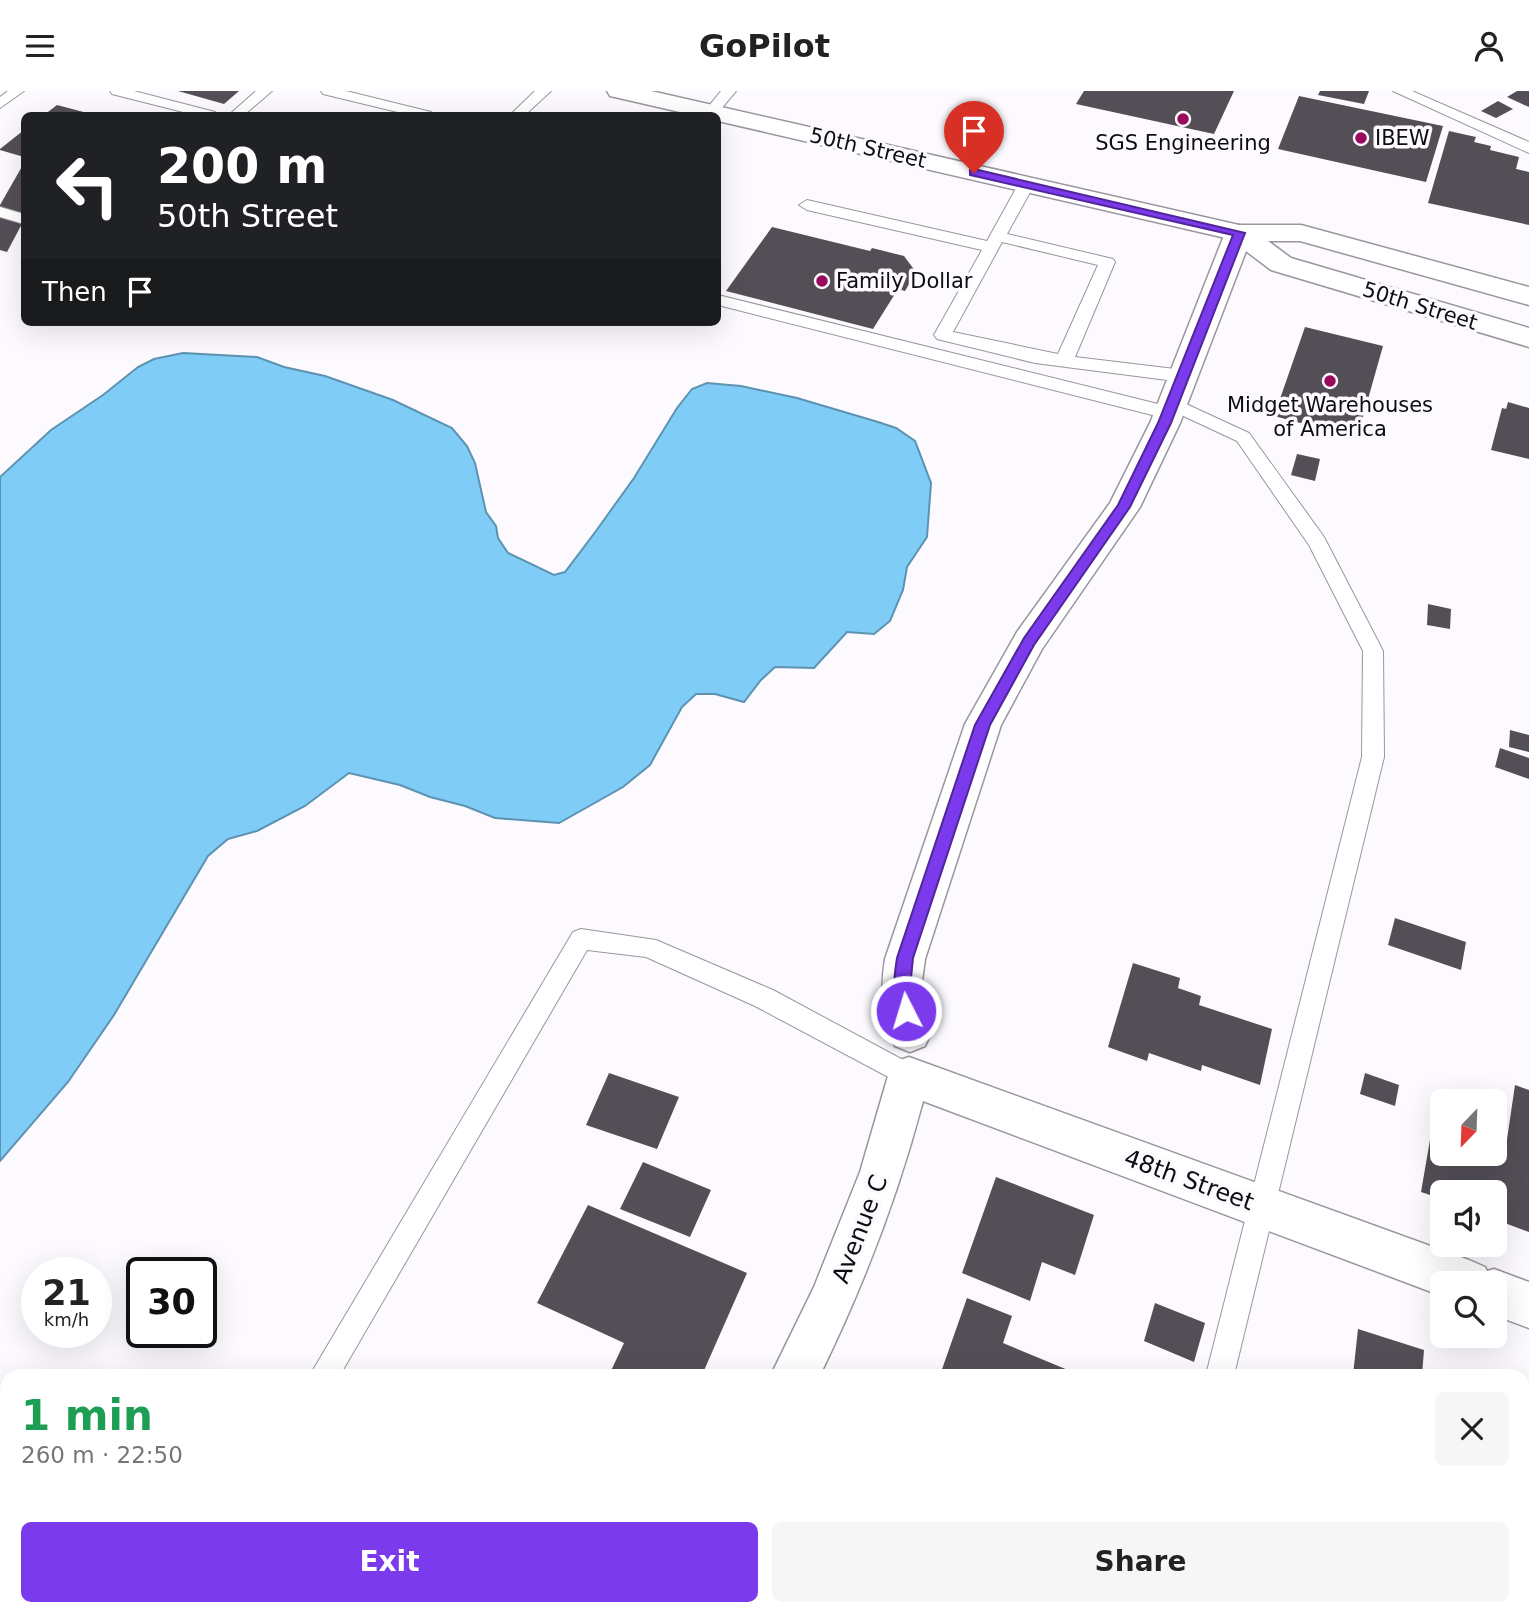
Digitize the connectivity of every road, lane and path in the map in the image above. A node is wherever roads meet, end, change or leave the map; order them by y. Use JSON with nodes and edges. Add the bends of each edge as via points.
{"nodes":[{"id":1,"x":17,"y":91,"type":"edge"},
{"id":2,"x":171,"y":91,"type":"edge"},
{"id":3,"x":265,"y":91,"type":"edge"},
{"id":4,"x":328,"y":91,"type":"edge"},
{"id":5,"x":544,"y":91,"type":"edge"},
{"id":6,"x":619,"y":91,"type":"edge"},
{"id":7,"x":729,"y":91,"type":"edge"},
{"id":8,"x":1400,"y":91,"type":"edge"},
{"id":9,"x":125,"y":92,"type":"edge"},
{"id":10,"x":204,"y":99,"type":"dead end"},
{"id":11,"x":158,"y":102,"type":"junction"},
{"id":12,"x":0,"y":104,"type":"edge"},
{"id":13,"x":190,"y":110,"type":"junction"},
{"id":14,"x":198,"y":112,"type":"edge"},
{"id":15,"x":240,"y":112,"type":"edge"},
{"id":16,"x":414,"y":112,"type":"edge"},
{"id":17,"x":520,"y":112,"type":"edge"},
{"id":18,"x":711,"y":112,"type":"joint"},
{"id":19,"x":721,"y":114,"type":"edge"},
{"id":20,"x":1529,"y":148,"type":"edge"},
{"id":21,"x":1026,"y":185,"type":"junction"},
{"id":22,"x":807,"y":205,"type":"dead end"},
{"id":23,"x":0,"y":212,"type":"edge"},
{"id":24,"x":21,"y":218,"type":"edge"},
{"id":25,"x":1239,"y":233,"type":"junction"},
{"id":26,"x":994,"y":241,"type":"junction"},
{"id":27,"x":1529,"y":296,"type":"edge"},
{"id":28,"x":721,"y":301,"type":"edge"},
{"id":29,"x":1529,"y":338,"type":"edge"},
{"id":30,"x":1064,"y":361,"type":"junction"},
{"id":31,"x":1183,"y":376,"type":"junction"},
{"id":32,"x":1170,"y":408,"type":"junction"},
{"id":33,"x":910,"y":1055,"type":"junction"},
{"id":34,"x":1261,"y":1207,"type":"junction"},
{"id":35,"x":1436,"y":1271,"type":"edge"},
{"id":36,"x":1507,"y":1297,"type":"edge"},
{"id":37,"x":1529,"y":1305,"type":"edge"},
{"id":38,"x":328,"y":1369,"type":"edge"},
{"id":39,"x":798,"y":1369,"type":"edge"},
{"id":40,"x":1221,"y":1369,"type":"edge"}],
"edges":[{"from":1,"to":12,"type":"lane"},
{"from":2,"to":11,"type":"lane"},
{"from":3,"to":15,"type":"lane"},
{"from":4,"to":16,"type":"lane"},
{"from":5,"to":17,"type":"lane"},
{"from":6,"to":18,"type":"street","name":"50th Street"},
{"from":7,"to":18,"type":"lane"},
{"from":8,"to":20,"type":"lane"},
{"from":9,"to":11,"type":"lane"},
{"from":10,"to":13,"type":"lane"},
{"from":11,"to":13,"type":"lane"},
{"from":13,"to":14,"type":"lane"},
{"from":19,"to":21,"type":"street","name":"50th Street"},
{"from":21,"to":25,"type":"street","name":"50th Street"},
{"from":21,"to":26,"type":"lane"},
{"from":22,"to":26,"type":"lane"},
{"from":23,"to":24,"type":"lane"},
{"from":25,"to":27,"type":"street","name":"50th Street","via":[[1301,233]]},
{"from":25,"to":29,"type":"street","name":"50th Street","via":[[1281,264]]},
{"from":25,"to":31,"type":"street","name":"Avenue C"},
{"from":26,"to":30,"type":"lane","via":[[1107,262]]},
{"from":26,"to":30,"type":"lane","via":[[943,335]]},
{"from":28,"to":32,"type":"lane"},
{"from":30,"to":31,"type":"lane"},
{"from":31,"to":32,"type":"street","name":"Avenue C"},
{"from":32,"to":33,"type":"street","name":"Avenue C","via":[[1124,507],[1029,641],[983,725],[905,958],[901,988]]},
{"from":32,"to":34,"type":"lane","via":[[1243,437],[1317,542],[1373,651],[1373,757]]},
{"from":33,"to":34,"type":"street","name":"48th Street"},
{"from":33,"to":38,"type":"lane","via":[[648,947],[580,939]]},
{"from":33,"to":39,"type":"street","name":"Avenue C","via":[[877,1185],[832,1301]]},
{"from":34,"to":35,"type":"street","name":"48th Street"},
{"from":34,"to":40,"type":"lane"},
{"from":36,"to":37,"type":"street"}]}
